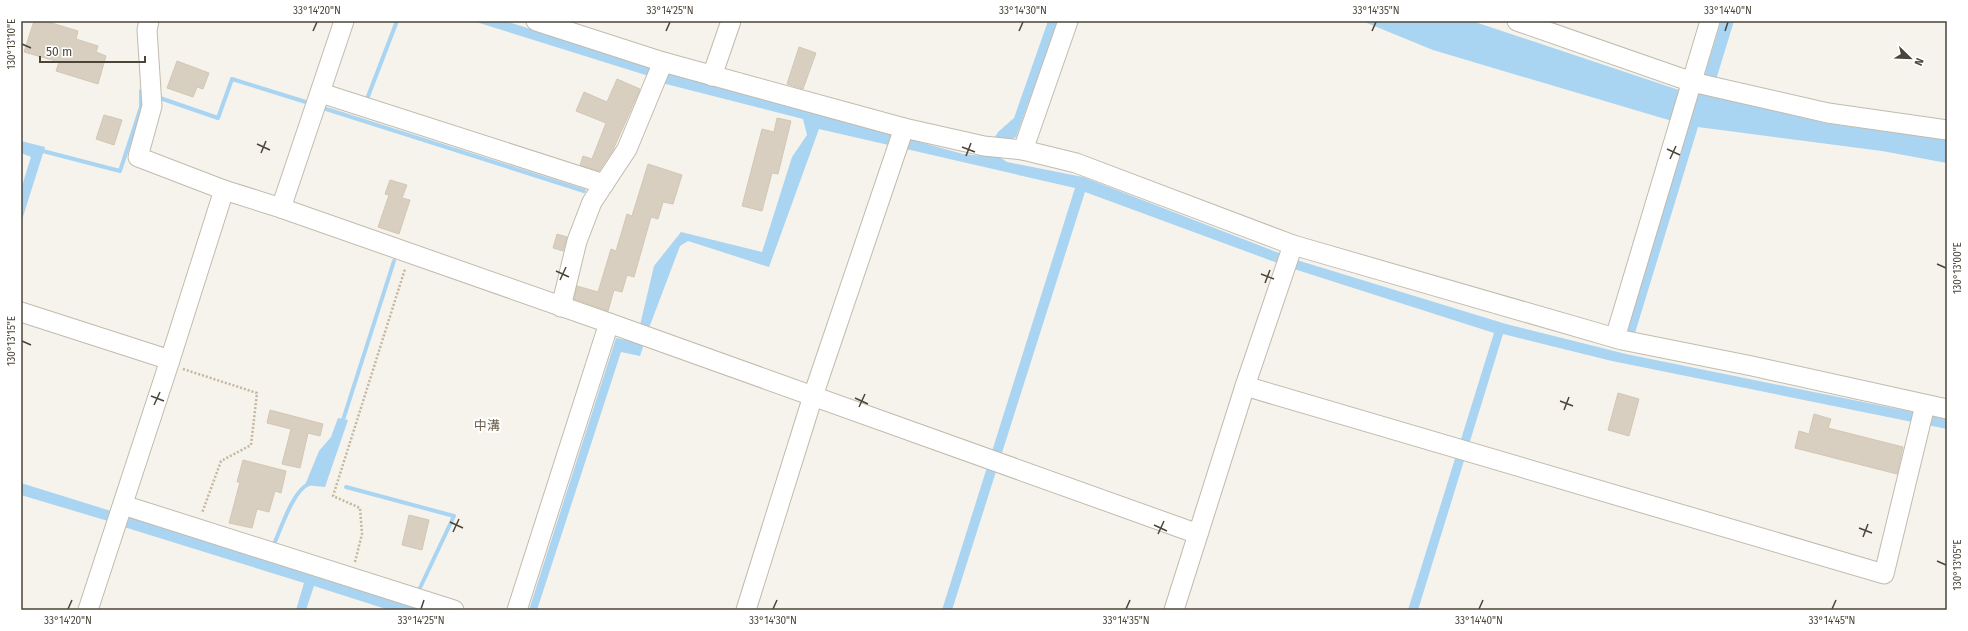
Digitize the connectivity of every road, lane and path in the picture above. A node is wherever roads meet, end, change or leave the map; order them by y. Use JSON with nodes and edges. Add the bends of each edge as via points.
{"nodes":[{"id":1,"x":149,"y":21,"type":"edge"},
{"id":2,"x":344,"y":21,"type":"edge"},
{"id":3,"x":536,"y":21,"type":"edge"},
{"id":4,"x":731,"y":21,"type":"edge"},
{"id":5,"x":1068,"y":21,"type":"edge"},
{"id":6,"x":1517,"y":21,"type":"edge"},
{"id":7,"x":1710,"y":21,"type":"edge"},
{"id":8,"x":582,"y":28,"type":"edge"},
{"id":9,"x":663,"y":62,"type":"junction"},
{"id":10,"x":712,"y":76,"type":"junction"},
{"id":11,"x":1691,"y":88,"type":"junction"},
{"id":12,"x":321,"y":93,"type":"junction"},
{"id":13,"x":904,"y":128,"type":"junction"},
{"id":14,"x":1947,"y":130,"type":"edge"},
{"id":15,"x":1014,"y":150,"type":"junction"},
{"id":16,"x":604,"y":184,"type":"junction"},
{"id":17,"x":224,"y":190,"type":"junction"},
{"id":18,"x":282,"y":208,"type":"junction"},
{"id":19,"x":1293,"y":245,"type":"junction"},
{"id":20,"x":410,"y":253,"type":"junction"},
{"id":21,"x":561,"y":307,"type":"junction"},
{"id":22,"x":21,"y":312,"type":"edge"},
{"id":23,"x":609,"y":323,"type":"junction"},
{"id":24,"x":1615,"y":338,"type":"junction"},
{"id":25,"x":170,"y":362,"type":"junction"},
{"id":26,"x":1245,"y":386,"type":"junction"},
{"id":27,"x":814,"y":396,"type":"junction"},
{"id":28,"x":1925,"y":405,"type":"junction"},
{"id":29,"x":1947,"y":409,"type":"edge"},
{"id":30,"x":123,"y":505,"type":"junction"},
{"id":31,"x":197,"y":529,"type":"junction"},
{"id":32,"x":1198,"y":534,"type":"junction"},
{"id":33,"x":352,"y":578,"type":"junction"},
{"id":34,"x":88,"y":610,"type":"edge"},
{"id":35,"x":454,"y":610,"type":"edge"},
{"id":36,"x":517,"y":610,"type":"edge"},
{"id":37,"x":746,"y":610,"type":"edge"},
{"id":38,"x":1174,"y":610,"type":"edge"}],
"edges":[{"from":1,"to":17,"type":"street","via":[[147,30],[152,106],[138,157]]},
{"from":2,"to":12,"type":"street"},
{"from":3,"to":8,"type":"street"},
{"from":4,"to":10,"type":"street"},
{"from":5,"to":15,"type":"street"},
{"from":6,"to":11,"type":"street"},
{"from":7,"to":11,"type":"street"},
{"from":8,"to":9,"type":"street"},
{"from":9,"to":10,"type":"street"},
{"from":9,"to":16,"type":"street","via":[[627,149]]},
{"from":10,"to":13,"type":"street"},
{"from":11,"to":14,"type":"street","via":[[1828,113]]},
{"from":11,"to":24,"type":"street"},
{"from":12,"to":16,"type":"street"},
{"from":12,"to":18,"type":"street"},
{"from":13,"to":15,"type":"street"},
{"from":13,"to":27,"type":"street"},
{"from":15,"to":19,"type":"street","via":[[1076,163]]},
{"from":16,"to":21,"type":"street","via":[[592,202],[577,241]]},
{"from":17,"to":18,"type":"street"},
{"from":17,"to":25,"type":"street"},
{"from":18,"to":20,"type":"street"},
{"from":19,"to":24,"type":"street"},
{"from":19,"to":26,"type":"street"},
{"from":20,"to":21,"type":"street"},
{"from":20,"to":33,"type":"path","via":[[333,496],[360,508],[362,534]]},
{"from":21,"to":23,"type":"street"},
{"from":22,"to":25,"type":"street"},
{"from":23,"to":27,"type":"street"},
{"from":23,"to":36,"type":"street"},
{"from":24,"to":28,"type":"street"},
{"from":25,"to":30,"type":"street"},
{"from":25,"to":31,"type":"path","via":[[257,393],[251,445],[221,461]]},
{"from":26,"to":28,"type":"street","via":[[1884,574]]},
{"from":26,"to":32,"type":"street"},
{"from":27,"to":32,"type":"street"},
{"from":27,"to":37,"type":"street"},
{"from":28,"to":29,"type":"street"},
{"from":30,"to":31,"type":"street"},
{"from":30,"to":34,"type":"street"},
{"from":31,"to":33,"type":"street"},
{"from":32,"to":38,"type":"street"},
{"from":33,"to":35,"type":"street"}]}
